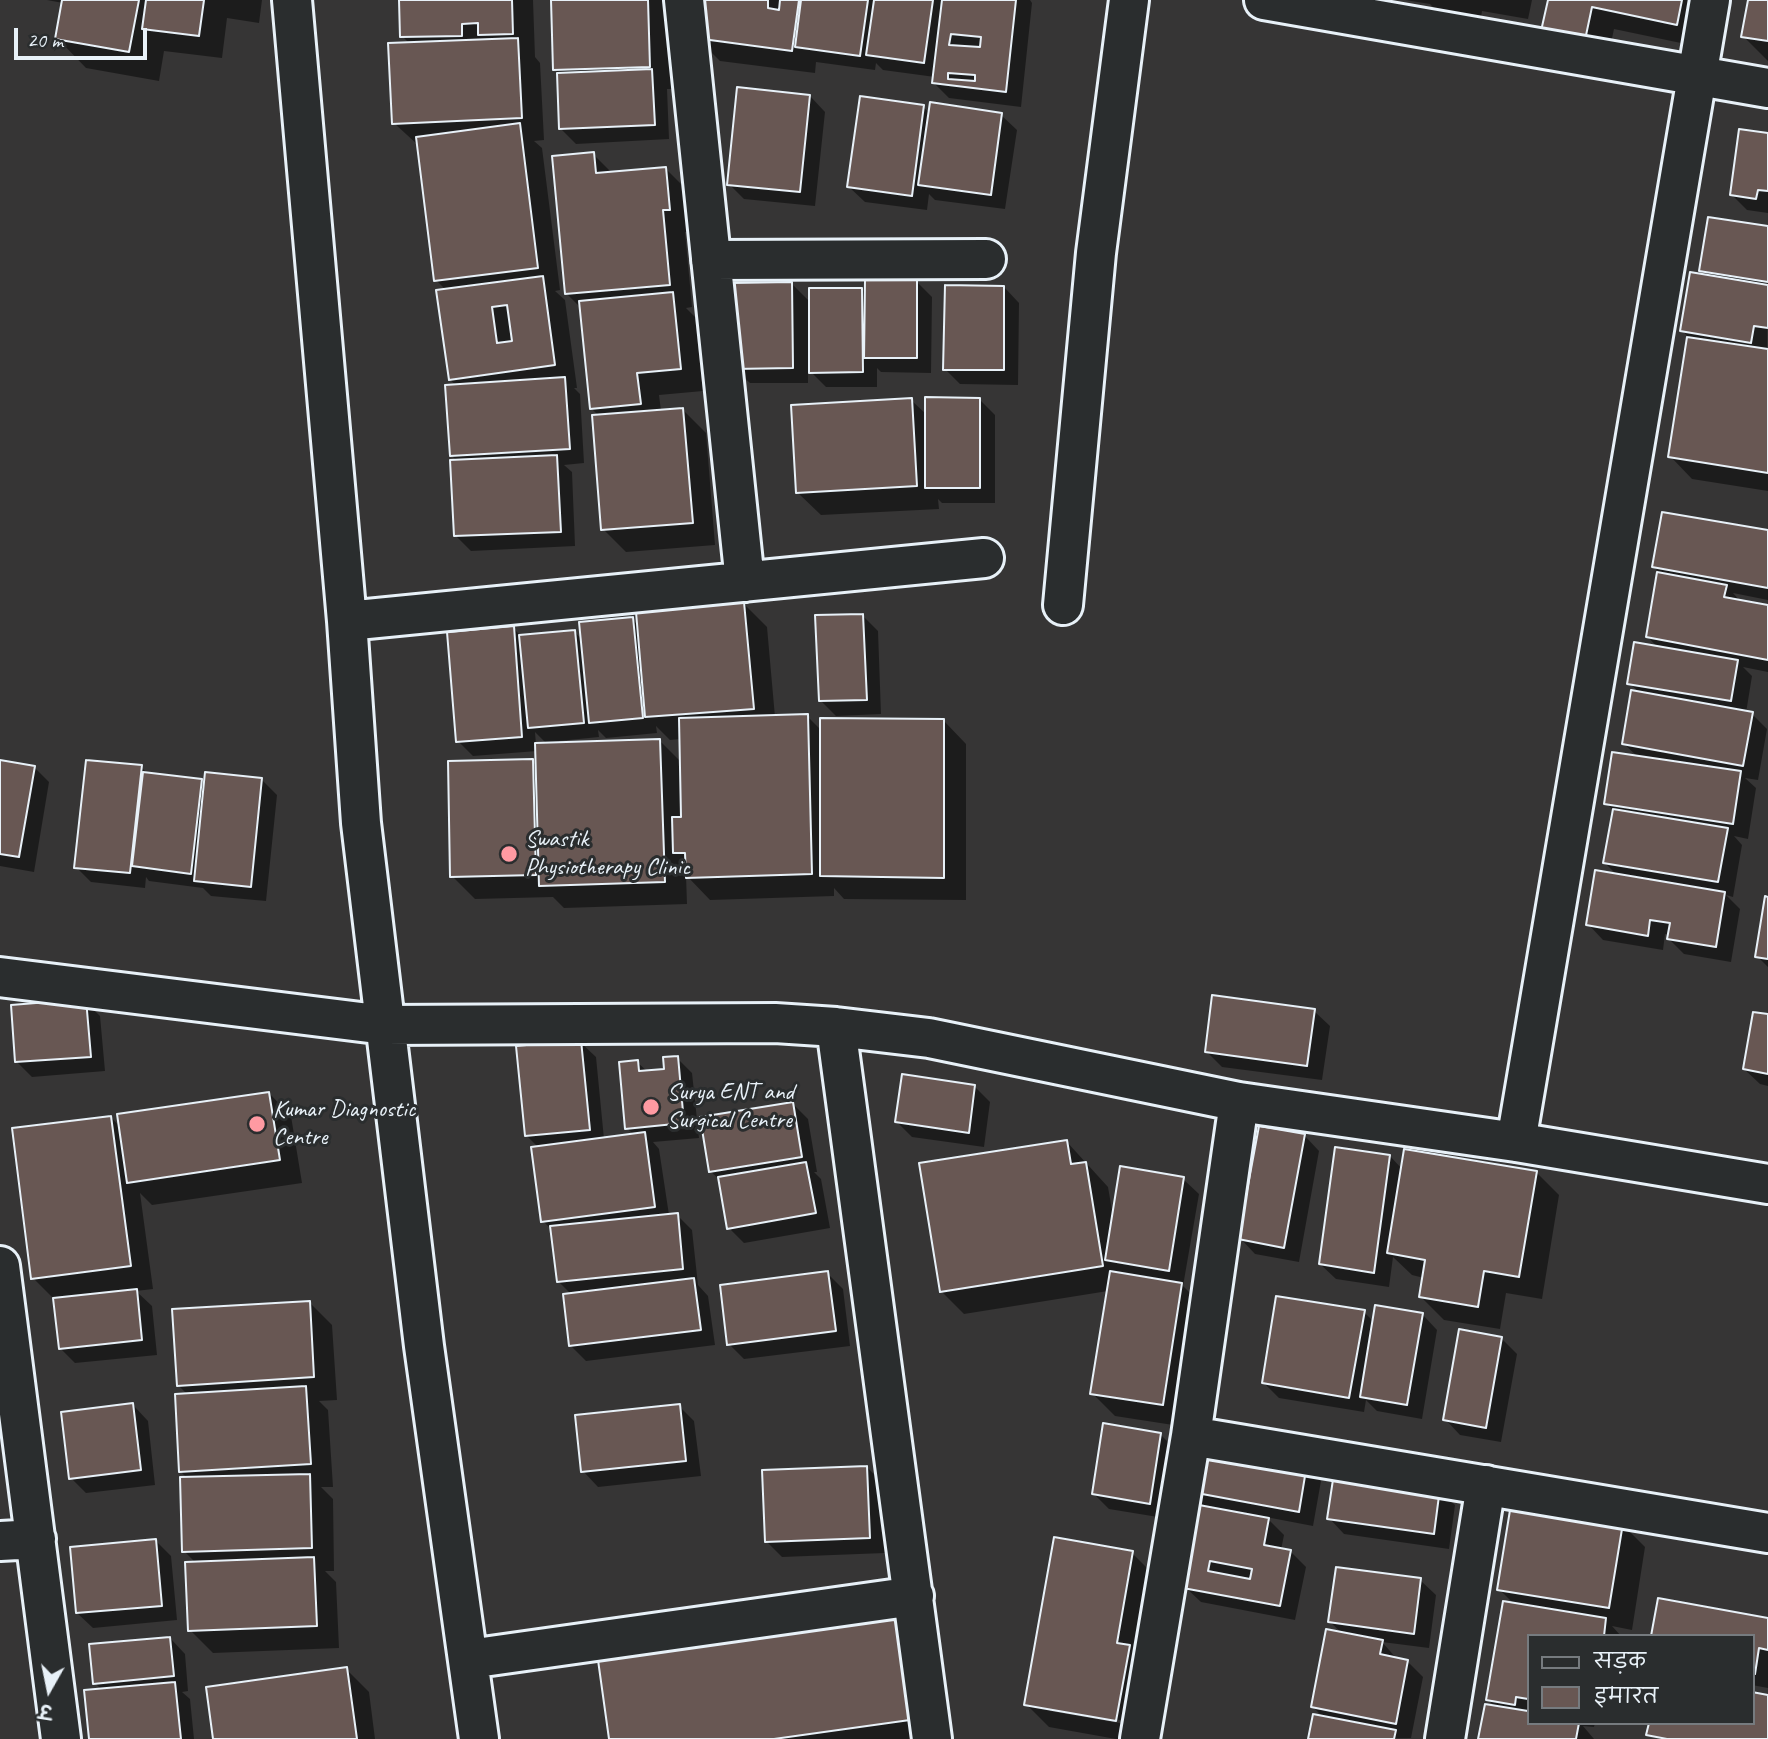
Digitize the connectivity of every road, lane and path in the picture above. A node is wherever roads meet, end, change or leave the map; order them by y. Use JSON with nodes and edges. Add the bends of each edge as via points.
{"nodes":[{"id":1,"x":292,"y":0,"type":"edge"},
{"id":2,"x":684,"y":0,"type":"edge"},
{"id":3,"x":1129,"y":0,"type":"edge"},
{"id":4,"x":1264,"y":0,"type":"edge"},
{"id":5,"x":1710,"y":0,"type":"edge"},
{"id":6,"x":1698,"y":75,"type":"junction"},
{"id":7,"x":1768,"y":88,"type":"edge"},
{"id":8,"x":986,"y":259,"type":"dead end"},
{"id":9,"x":711,"y":260,"type":"junction"},
{"id":10,"x":984,"y":558,"type":"dead end"},
{"id":11,"x":745,"y":582,"type":"junction"},
{"id":12,"x":1063,"y":605,"type":"dead end"},
{"id":13,"x":347,"y":621,"type":"junction"},
{"id":14,"x":0,"y":977,"type":"edge"},
{"id":15,"x":385,"y":1025,"type":"junction"},
{"id":16,"x":836,"y":1027,"type":"junction"},
{"id":17,"x":1239,"y":1102,"type":"junction"},
{"id":18,"x":1517,"y":1142,"type":"junction"},
{"id":19,"x":1768,"y":1184,"type":"edge"},
{"id":20,"x":0,"y":1266,"type":"edge"},
{"id":21,"x":2,"y":1303,"type":"edge"},
{"id":22,"x":1191,"y":1436,"type":"junction"},
{"id":23,"x":1486,"y":1485,"type":"junction"},
{"id":24,"x":1768,"y":1533,"type":"edge"},
{"id":25,"x":18,"y":1540,"type":"edge"},
{"id":26,"x":914,"y":1596,"type":"junction"},
{"id":27,"x":469,"y":1659,"type":"junction"},
{"id":28,"x":61,"y":1739,"type":"edge"},
{"id":29,"x":479,"y":1739,"type":"edge"},
{"id":30,"x":932,"y":1739,"type":"edge"},
{"id":31,"x":1140,"y":1739,"type":"edge"},
{"id":32,"x":1445,"y":1739,"type":"edge"}],
"edges":[{"from":1,"to":13,"type":"street"},
{"from":2,"to":9,"type":"street"},
{"from":3,"to":12,"type":"street","via":[[1096,253]]},
{"from":4,"to":6,"type":"street"},
{"from":5,"to":6,"type":"street"},
{"from":6,"to":7,"type":"street"},
{"from":6,"to":18,"type":"street"},
{"from":8,"to":9,"type":"street"},
{"from":9,"to":11,"type":"street"},
{"from":10,"to":11,"type":"street"},
{"from":11,"to":13,"type":"street"},
{"from":13,"to":15,"type":"street","via":[[361,823]]},
{"from":14,"to":15,"type":"street"},
{"from":15,"to":16,"type":"street","via":[[775,1023]]},
{"from":15,"to":27,"type":"street"},
{"from":16,"to":17,"type":"street","via":[[929,1038]]},
{"from":16,"to":26,"type":"street"},
{"from":17,"to":18,"type":"street"},
{"from":17,"to":22,"type":"street"},
{"from":18,"to":19,"type":"street"},
{"from":20,"to":21,"type":"street"},
{"from":21,"to":25,"type":"street"},
{"from":22,"to":23,"type":"street"},
{"from":22,"to":31,"type":"street"},
{"from":23,"to":24,"type":"street"},
{"from":23,"to":32,"type":"street"},
{"from":25,"to":28,"type":"street"},
{"from":26,"to":27,"type":"street"},
{"from":26,"to":30,"type":"street"},
{"from":27,"to":29,"type":"street"}]}
